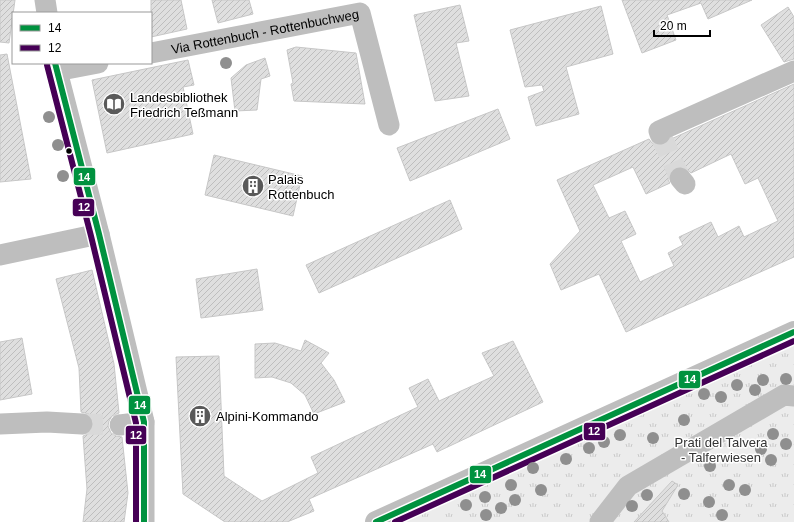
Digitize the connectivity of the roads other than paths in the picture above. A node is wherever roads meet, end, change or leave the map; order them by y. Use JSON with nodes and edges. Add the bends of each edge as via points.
{"nodes":[{"id":1,"x":45,"y":0,"type":"edge"},
{"id":2,"x":47,"y":12,"type":"edge"},
{"id":3,"x":152,"y":53,"type":"edge"},
{"id":4,"x":87,"y":64,"type":"edge"},
{"id":5,"x":55,"y":67,"type":"edge"},
{"id":6,"x":794,"y":71,"type":"edge"},
{"id":7,"x":389,"y":125,"type":"dead end"},
{"id":8,"x":660,"y":134,"type":"dead end"},
{"id":9,"x":100,"y":234,"type":"junction"},
{"id":10,"x":0,"y":255,"type":"edge"},
{"id":11,"x":794,"y":332,"type":"edge"},
{"id":12,"x":794,"y":396,"type":"edge"},
{"id":13,"x":144,"y":422,"type":"junction"},
{"id":14,"x":0,"y":424,"type":"edge"},
{"id":15,"x":82,"y":424,"type":"tunnel mouth"},
{"id":16,"x":120,"y":424,"type":"tunnel mouth"},
{"id":17,"x":144,"y":522,"type":"edge"},
{"id":18,"x":376,"y":522,"type":"edge"},
{"id":19,"x":600,"y":522,"type":"edge"}],
"edges":[{"from":1,"to":2,"type":"street"},
{"from":3,"to":7,"type":"street","name":"Via Rottenbuch - Rottenbuchweg","via":[[360,13]]},
{"from":4,"to":5,"type":"street"},
{"from":5,"to":9,"type":"street"},
{"from":6,"to":8,"type":"street","via":[[659,131]]},
{"from":9,"to":10,"type":"street"},
{"from":9,"to":13,"type":"street"},
{"from":11,"to":18,"type":"main road"},
{"from":12,"to":19,"type":"street","via":[[784,395],[628,486]]},
{"from":13,"to":16,"type":"street"},
{"from":13,"to":17,"type":"street"},
{"from":14,"to":15,"type":"street"}]}
